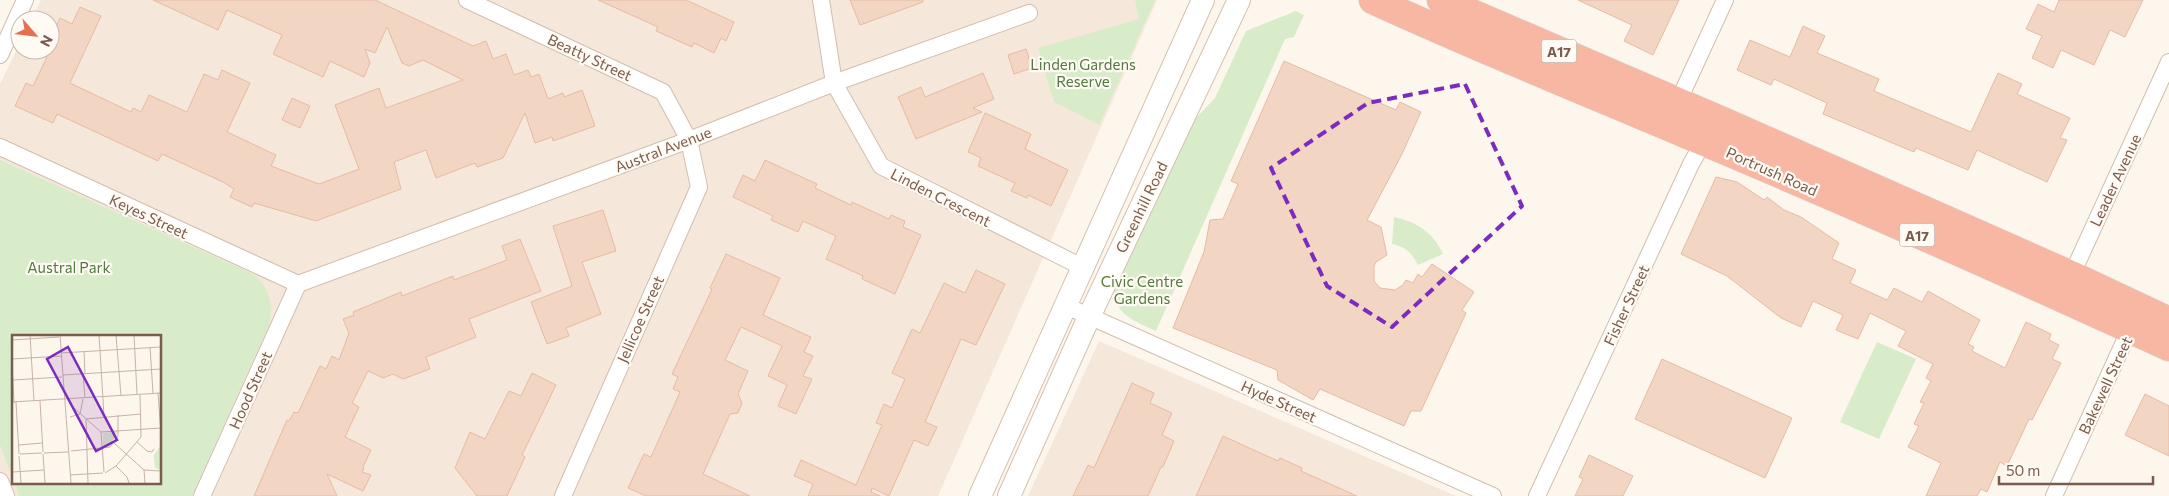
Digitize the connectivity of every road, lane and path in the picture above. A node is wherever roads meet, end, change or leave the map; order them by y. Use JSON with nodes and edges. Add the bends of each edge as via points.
{"nodes":[{"id":1,"x":25,"y":0,"type":"edge"},
{"id":2,"x":467,"y":0,"type":"edge"},
{"id":3,"x":821,"y":0,"type":"edge"},
{"id":4,"x":1203,"y":0,"type":"edge"},
{"id":5,"x":1239,"y":0,"type":"edge"},
{"id":6,"x":1373,"y":0,"type":"edge"},
{"id":7,"x":1441,"y":0,"type":"edge"},
{"id":8,"x":1725,"y":0,"type":"edge"},
{"id":9,"x":1029,"y":13,"type":"dead end"},
{"id":10,"x":0,"y":55,"type":"edge"},
{"id":11,"x":2169,"y":62,"type":"edge"},
{"id":12,"x":834,"y":83,"type":"junction"},
{"id":13,"x":1678,"y":102,"type":"junction"},
{"id":14,"x":1726,"y":122,"type":"junction"},
{"id":15,"x":689,"y":140,"type":"junction"},
{"id":16,"x":1704,"y":141,"type":"junction"},
{"id":17,"x":0,"y":147,"type":"edge"},
{"id":18,"x":1082,"y":267,"type":"junction"},
{"id":19,"x":298,"y":284,"type":"junction"},
{"id":20,"x":2066,"y":286,"type":"junction"},
{"id":21,"x":1064,"y":306,"type":"junction"},
{"id":22,"x":1089,"y":316,"type":"junction"},
{"id":23,"x":2169,"y":321,"type":"edge"},
{"id":24,"x":2130,"y":330,"type":"junction"},
{"id":25,"x":2169,"y":347,"type":"edge"},
{"id":26,"x":0,"y":481,"type":"edge"},
{"id":27,"x":6,"y":496,"type":"edge"},
{"id":28,"x":202,"y":496,"type":"edge"},
{"id":29,"x":563,"y":496,"type":"edge"},
{"id":30,"x":980,"y":496,"type":"edge"},
{"id":31,"x":1008,"y":496,"type":"edge"},
{"id":32,"x":1493,"y":496,"type":"edge"},
{"id":33,"x":1537,"y":496,"type":"edge"},
{"id":34,"x":2054,"y":496,"type":"edge"}],
"edges":[{"from":1,"to":10,"type":"street"},
{"from":2,"to":15,"type":"street","name":"Beatty Street","via":[[663,92]]},
{"from":3,"to":12,"type":"street","name":"Linden Crescent"},
{"from":4,"to":18,"type":"main road","name":"Greenhill Road"},
{"from":5,"to":22,"type":"main road","name":"Greenhill Road"},
{"from":6,"to":16,"type":"highway","name":"Portrush Road","number":"A17","via":[[1473,46]]},
{"from":7,"to":13,"type":"highway","name":"Portrush Road","number":"A17"},
{"from":8,"to":13,"type":"street"},
{"from":9,"to":12,"type":"street","name":"Austral Avenue"},
{"from":11,"to":20,"type":"street","name":"Leader Avenue"},
{"from":12,"to":15,"type":"street","name":"Austral Avenue"},
{"from":12,"to":18,"type":"street","name":"Linden Crescent","via":[[881,166]]},
{"from":13,"to":14,"type":"highway","name":"Portrush Road","number":"A17"},
{"from":14,"to":16,"type":"street","name":"Fisher Street"},
{"from":14,"to":20,"type":"highway","name":"Portrush Road","number":"A17"},
{"from":15,"to":19,"type":"street","name":"Austral Avenue"},
{"from":15,"to":29,"type":"street","name":"Jellicoe Street","via":[[699,187]]},
{"from":16,"to":20,"type":"highway","name":"Portrush Road","number":"A17"},
{"from":16,"to":33,"type":"street","name":"Fisher Street","via":[[1688,169]]},
{"from":17,"to":19,"type":"street","name":"Keyes Street"},
{"from":18,"to":21,"type":"main road","name":"Greenhill Road"},
{"from":19,"to":28,"type":"street","name":"Hood Street"},
{"from":20,"to":23,"type":"highway","name":"Portrush Road","number":"A17"},
{"from":20,"to":24,"type":"highway","name":"Portrush Road","number":"A17"},
{"from":21,"to":22,"type":"street","name":"Hyde Street"},
{"from":21,"to":30,"type":"main road","name":"Greenhill Road"},
{"from":22,"to":31,"type":"main road","name":"Greenhill Road"},
{"from":22,"to":32,"type":"street","name":"Hyde Street"},
{"from":24,"to":25,"type":"highway","name":"Portrush Road","number":"A17"},
{"from":24,"to":34,"type":"street","name":"Bakewell Street"},
{"from":26,"to":27,"type":"street"}]}
